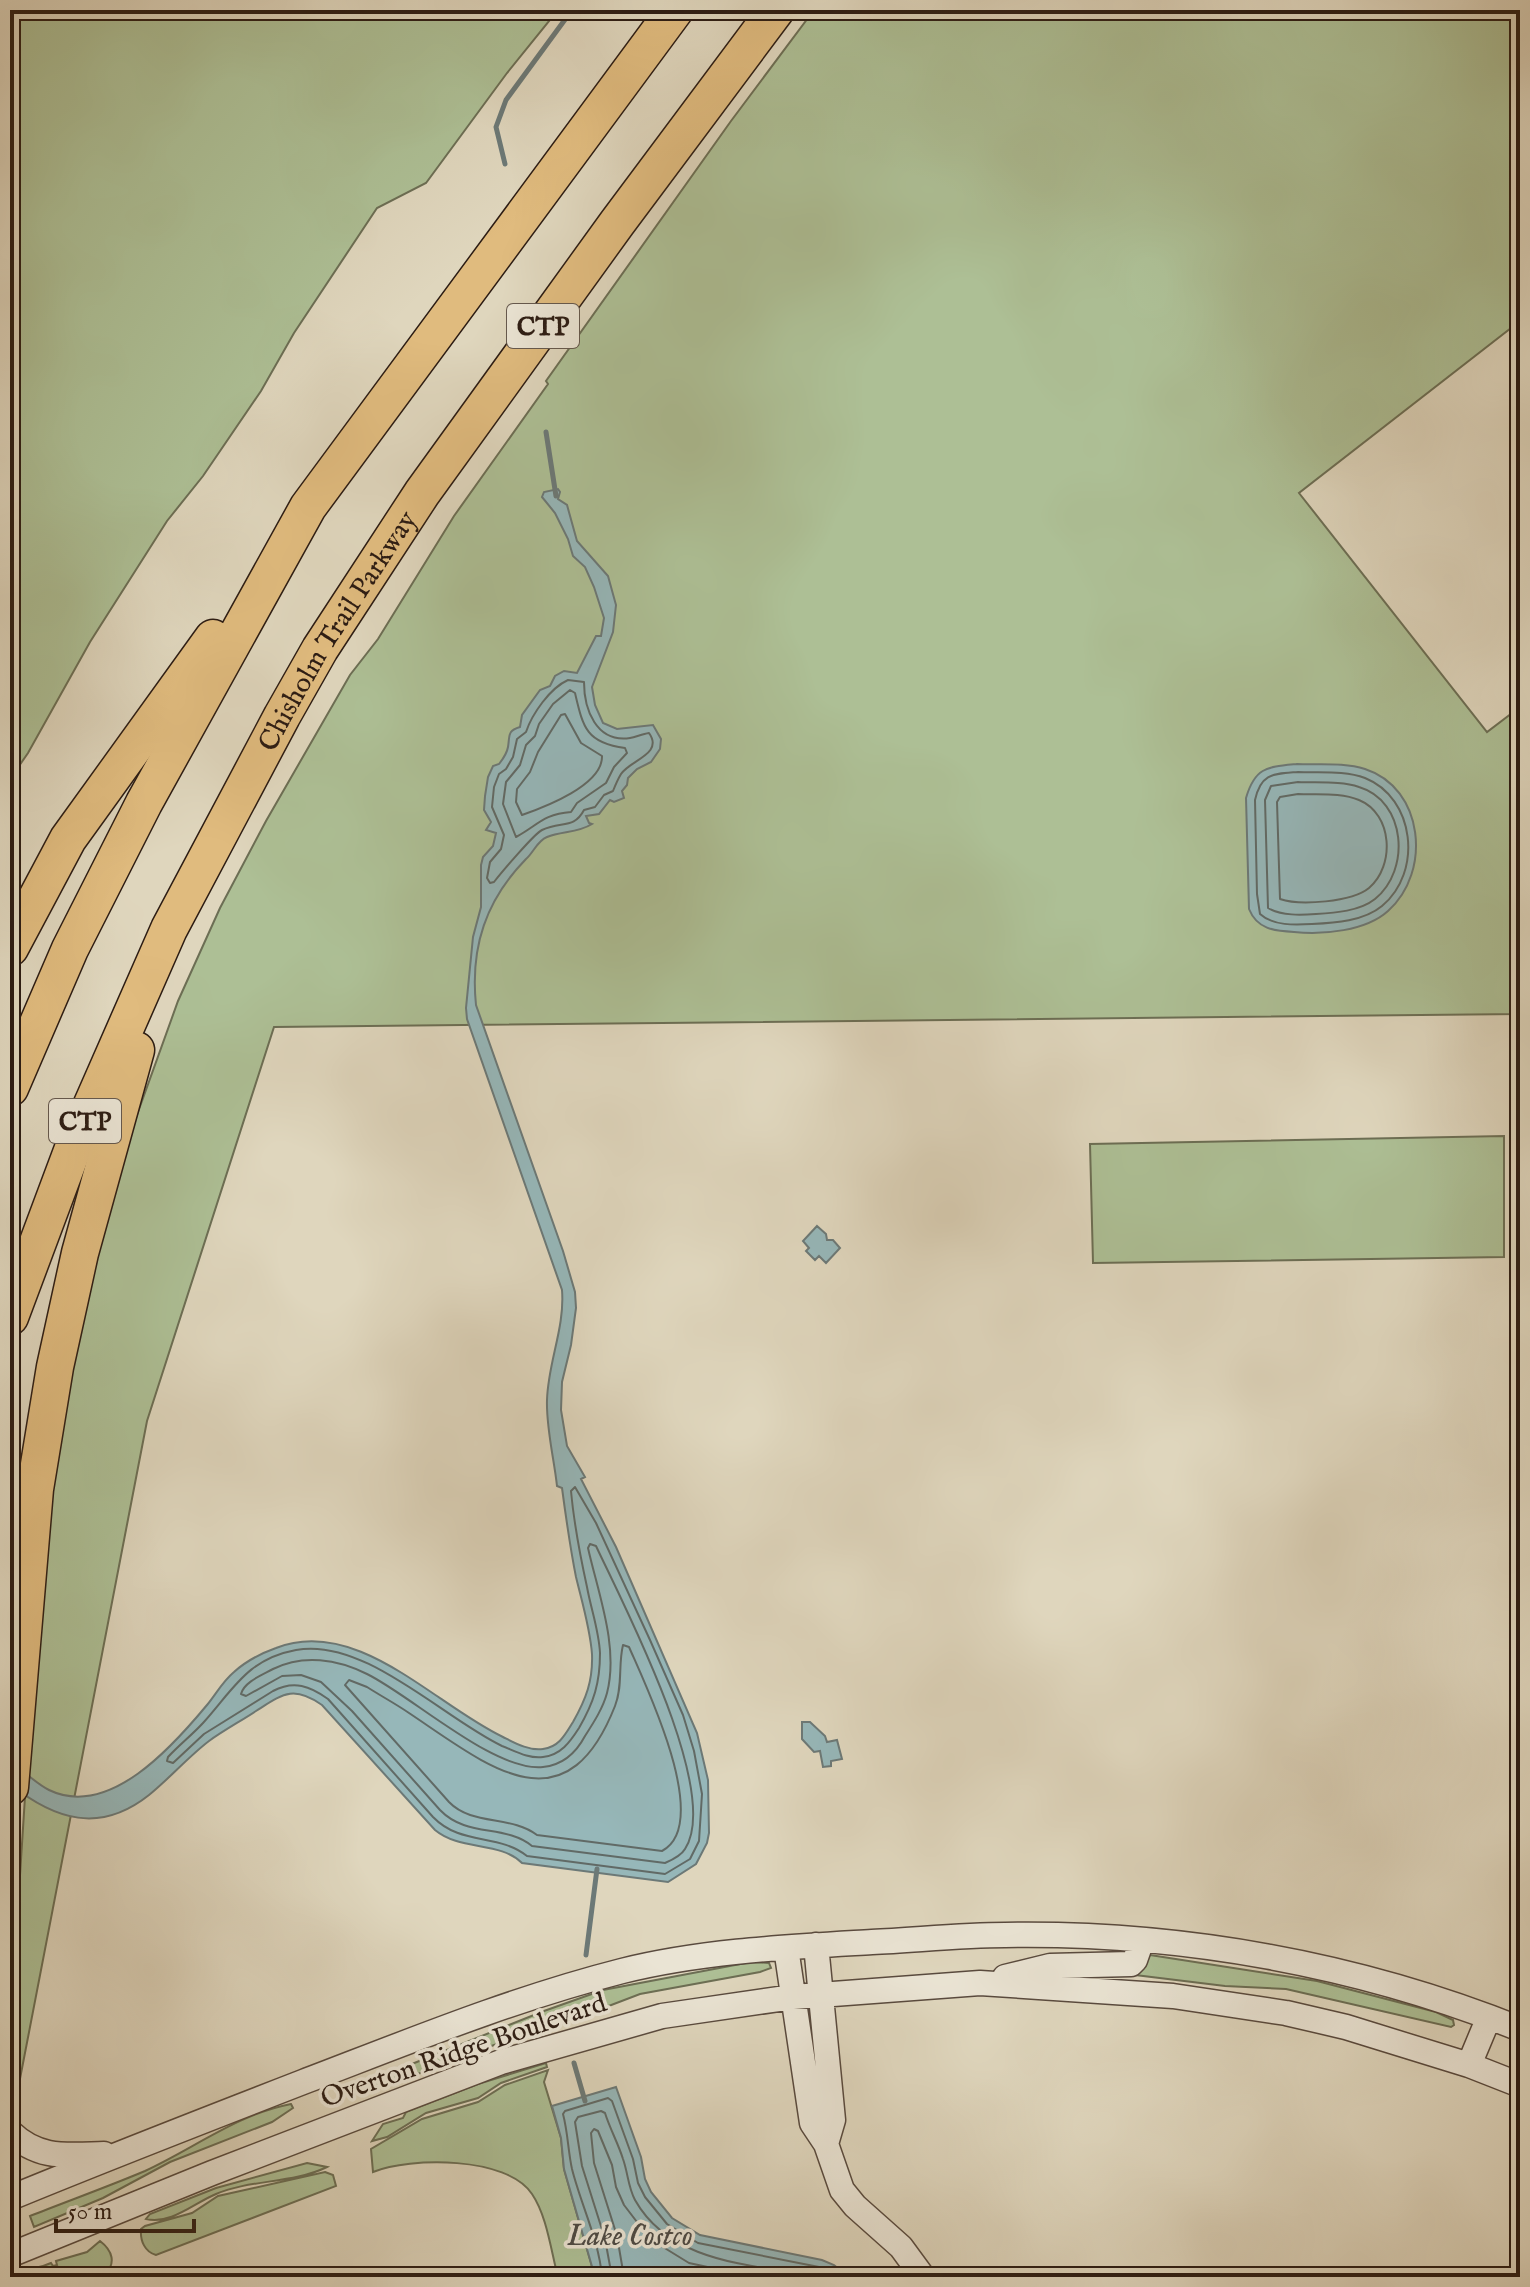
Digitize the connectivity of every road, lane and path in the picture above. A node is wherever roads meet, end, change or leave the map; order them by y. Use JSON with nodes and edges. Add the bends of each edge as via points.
{"nodes":[{"id":1,"x":675,"y":10,"type":"edge"},
{"id":2,"x":776,"y":10,"type":"edge"},
{"id":3,"x":308,"y":507,"type":"junction"},
{"id":4,"x":169,"y":929,"type":"junction"},
{"id":5,"x":10,"y":948,"type":"edge"},
{"id":6,"x":10,"y":1088,"type":"edge"},
{"id":7,"x":10,"y":1317,"type":"edge"},
{"id":8,"x":10,"y":1787,"type":"edge"},
{"id":9,"x":1142,"y":1940,"type":"junction"},
{"id":10,"x":816,"y":1945,"type":"junction"},
{"id":11,"x":786,"y":1948,"type":"junction"},
{"id":12,"x":980,"y":1983,"type":"junction"},
{"id":13,"x":822,"y":1993,"type":"junction"},
{"id":14,"x":793,"y":1997,"type":"junction"},
{"id":15,"x":1489,"y":2017,"type":"junction"},
{"id":16,"x":1520,"y":2029,"type":"edge"},
{"id":17,"x":1469,"y":2065,"type":"junction"},
{"id":18,"x":1520,"y":2085,"type":"edge"},
{"id":19,"x":10,"y":2132,"type":"edge"},
{"id":20,"x":826,"y":2144,"type":"junction"},
{"id":21,"x":119,"y":2153,"type":"junction"},
{"id":22,"x":10,"y":2198,"type":"edge"},
{"id":23,"x":10,"y":2255,"type":"edge"},
{"id":24,"x":923,"y":2277,"type":"edge"}],
"edges":[{"from":1,"to":3,"type":"highway","number":"CTP"},
{"from":2,"to":4,"type":"highway","name":"Chisholm Trail Parkway","number":"CTP","via":[[377,559],[282,716]]},
{"from":3,"to":5,"type":"highway","via":[[68,839]]},
{"from":3,"to":6,"type":"highway","number":"CTP","via":[[137,816],[70,949]]},
{"from":4,"to":7,"type":"highway","name":"Chisholm Trail Parkway","number":"CTP","via":[[75,1143]]},
{"from":4,"to":8,"type":"highway","via":[[80,1253],[55,1367],[35,1489]]},
{"from":9,"to":10,"type":"street","name":"Overton Ridge Boulevard","via":[[1005,1935]]},
{"from":9,"to":12,"type":"street","via":[[1131,1964],[1050,1966]]},
{"from":9,"to":15,"type":"street","name":"Overton Ridge Boulevard","via":[[1205,1946],[1366,1978]]},
{"from":10,"to":11,"type":"street","name":"Overton Ridge Boulevard"},
{"from":10,"to":13,"type":"street"},
{"from":11,"to":14,"type":"street"},
{"from":11,"to":21,"type":"street","name":"Overton Ridge Boulevard","via":[[626,1970],[535,1996]]},
{"from":12,"to":13,"type":"street","name":"Overton Ridge Boulevard"},
{"from":12,"to":17,"type":"street","name":"Overton Ridge Boulevard","via":[[1242,2005],[1346,2027]]},
{"from":13,"to":14,"type":"street","name":"Overton Ridge Boulevard"},
{"from":13,"to":20,"type":"street","via":[[833,2120]]},
{"from":14,"to":20,"type":"street","via":[[812,2123]]},
{"from":14,"to":23,"type":"street","name":"Overton Ridge Boulevard","via":[[662,2016],[501,2062]]},
{"from":15,"to":16,"type":"street","name":"Overton Ridge Boulevard"},
{"from":15,"to":17,"type":"street"},
{"from":17,"to":18,"type":"street","name":"Overton Ridge Boulevard"},
{"from":19,"to":21,"type":"street","via":[[24,2146],[53,2155]]},
{"from":20,"to":24,"type":"street","via":[[842,2190],[901,2247]]},
{"from":21,"to":22,"type":"street","name":"Overton Ridge Boulevard"}]}
